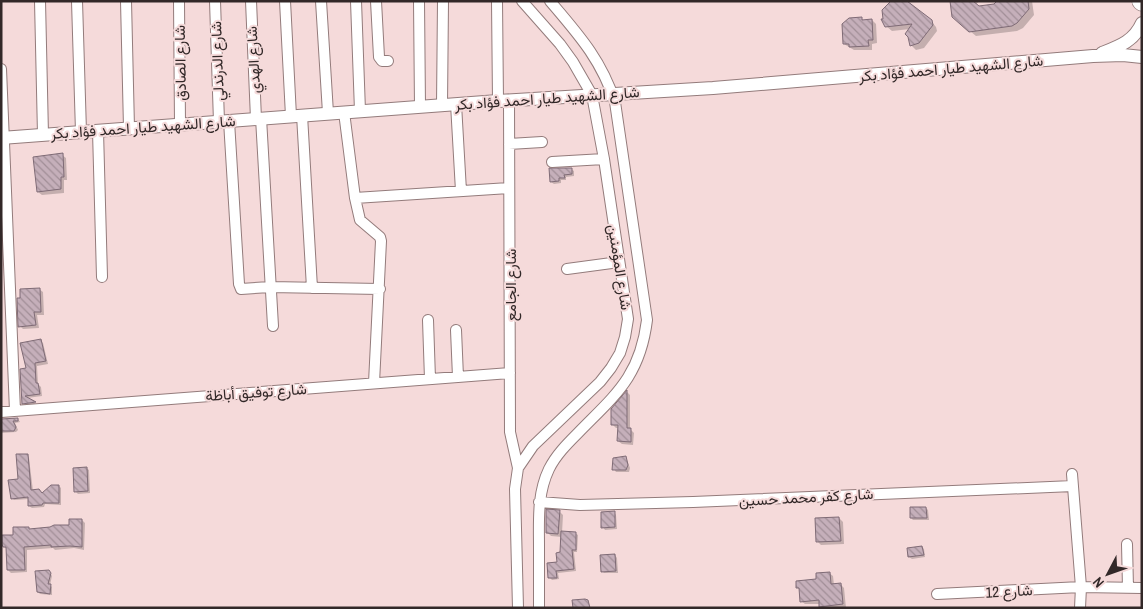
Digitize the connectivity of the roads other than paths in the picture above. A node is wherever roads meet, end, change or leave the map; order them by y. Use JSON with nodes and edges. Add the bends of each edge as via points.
{"nodes":[{"id":1,"x":40,"y":1,"type":"edge"},
{"id":2,"x":77,"y":1,"type":"edge"},
{"id":3,"x":126,"y":1,"type":"edge"},
{"id":4,"x":179,"y":1,"type":"edge"},
{"id":5,"x":215,"y":1,"type":"edge"},
{"id":6,"x":251,"y":1,"type":"edge"},
{"id":7,"x":285,"y":1,"type":"edge"},
{"id":8,"x":321,"y":1,"type":"edge"},
{"id":9,"x":356,"y":1,"type":"edge"},
{"id":10,"x":376,"y":1,"type":"edge"},
{"id":11,"x":420,"y":1,"type":"edge"},
{"id":12,"x":443,"y":1,"type":"edge"},
{"id":13,"x":497,"y":1,"type":"edge"},
{"id":14,"x":522,"y":1,"type":"edge"},
{"id":15,"x":550,"y":1,"type":"edge"},
{"id":16,"x":1142,"y":23,"type":"edge"},
{"id":17,"x":1093,"y":56,"type":"junction"},
{"id":18,"x":1142,"y":57,"type":"edge"},
{"id":19,"x":388,"y":61,"type":"dead end"},
{"id":20,"x":1,"y":69,"type":"edge"},
{"id":21,"x":613,"y":94,"type":"junction"},
{"id":22,"x":592,"y":96,"type":"junction"},
{"id":23,"x":504,"y":100,"type":"junction"},
{"id":24,"x":456,"y":104,"type":"junction"},
{"id":25,"x":442,"y":105,"type":"junction"},
{"id":26,"x":420,"y":106,"type":"junction"},
{"id":27,"x":360,"y":111,"type":"junction"},
{"id":28,"x":344,"y":112,"type":"junction"},
{"id":29,"x":328,"y":113,"type":"junction"},
{"id":30,"x":297,"y":116,"type":"junction"},
{"id":31,"x":259,"y":119,"type":"junction"},
{"id":32,"x":224,"y":121,"type":"junction"},
{"id":33,"x":180,"y":124,"type":"junction"},
{"id":34,"x":129,"y":128,"type":"junction"},
{"id":35,"x":98,"y":130,"type":"junction"},
{"id":36,"x":80,"y":132,"type":"junction"},
{"id":37,"x":43,"y":135,"type":"junction"},
{"id":38,"x":2,"y":138,"type":"edge"},
{"id":39,"x":542,"y":142,"type":"dead end"},
{"id":40,"x":509,"y":144,"type":"junction"},
{"id":41,"x":604,"y":159,"type":"junction"},
{"id":42,"x":552,"y":162,"type":"dead end"},
{"id":43,"x":509,"y":188,"type":"junction"},
{"id":44,"x":461,"y":191,"type":"junction"},
{"id":45,"x":355,"y":198,"type":"junction"},
{"id":46,"x":619,"y":262,"type":"junction"},
{"id":47,"x":567,"y":269,"type":"dead end"},
{"id":48,"x":102,"y":277,"type":"dead end"},
{"id":49,"x":270,"y":287,"type":"junction"},
{"id":50,"x":312,"y":288,"type":"junction"},
{"id":51,"x":380,"y":289,"type":"junction"},
{"id":52,"x":428,"y":320,"type":"dead end"},
{"id":53,"x":273,"y":326,"type":"dead end"},
{"id":54,"x":456,"y":330,"type":"dead end"},
{"id":55,"x":510,"y":373,"type":"junction"},
{"id":56,"x":458,"y":377,"type":"junction"},
{"id":57,"x":430,"y":379,"type":"junction"},
{"id":58,"x":374,"y":383,"type":"junction"},
{"id":59,"x":15,"y":411,"type":"junction"},
{"id":60,"x":1,"y":412,"type":"edge"},
{"id":61,"x":518,"y":468,"type":"junction"},
{"id":62,"x":1072,"y":474,"type":"dead end"},
{"id":63,"x":1073,"y":486,"type":"junction"},
{"id":64,"x":539,"y":502,"type":"junction"},
{"id":65,"x":1127,"y":544,"type":"dead end"},
{"id":66,"x":1080,"y":587,"type":"junction"},
{"id":67,"x":1128,"y":588,"type":"junction"},
{"id":68,"x":1142,"y":588,"type":"edge"},
{"id":69,"x":937,"y":594,"type":"dead end"},
{"id":70,"x":518,"y":608,"type":"edge"},
{"id":71,"x":539,"y":608,"type":"edge"},
{"id":72,"x":1080,"y":608,"type":"edge"}],
"edges":[{"from":1,"to":37,"type":"street"},
{"from":2,"to":36,"type":"street"},
{"from":3,"to":34,"type":"street"},
{"from":4,"to":33,"type":"street","name":"شارع الصادق"},
{"from":5,"to":32,"type":"street","name":"شارع الدرندلي"},
{"from":6,"to":31,"type":"street","name":"شارع الهدي"},
{"from":7,"to":30,"type":"street"},
{"from":8,"to":29,"type":"street"},
{"from":9,"to":27,"type":"street"},
{"from":10,"to":19,"type":"street","via":[[379,57]]},
{"from":11,"to":26,"type":"street"},
{"from":12,"to":25,"type":"street"},
{"from":13,"to":23,"type":"street","name":"شارع الجامع"},
{"from":14,"to":22,"type":"street","name":"شارع المؤمنين","via":[[573,62]]},
{"from":15,"to":21,"type":"street","name":"شارع المؤمنين","via":[[591,50]]},
{"from":16,"to":17,"type":"street","name":"شارع الشهيد طيار احمد فؤاد بكر","via":[[1132,39]]},
{"from":17,"to":18,"type":"street","name":"شارع الشهيد طيار احمد فؤاد بكر"},
{"from":17,"to":21,"type":"street","name":"شارع الشهيد طيار احمد فؤاد بكر"},
{"from":20,"to":38,"type":"street"},
{"from":21,"to":22,"type":"street","name":"شارع الشهيد طيار احمد فؤاد بكر"},
{"from":21,"to":64,"type":"street","name":"شارع المؤمنين","via":[[647,320],[644,340],[639,359],[629,377],[560,452],[543,484]]},
{"from":22,"to":23,"type":"street","name":"شارع الشهيد طيار احمد فؤاد بكر"},
{"from":22,"to":41,"type":"street","name":"شارع المؤمنين"},
{"from":23,"to":24,"type":"street","name":"شارع الشهيد طيار احمد فؤاد بكر"},
{"from":23,"to":40,"type":"street","name":"شارع الجامع"},
{"from":24,"to":25,"type":"street","name":"شارع الشهيد طيار احمد فؤاد بكر"},
{"from":24,"to":44,"type":"street"},
{"from":25,"to":26,"type":"street","name":"شارع الشهيد طيار احمد فؤاد بكر"},
{"from":26,"to":27,"type":"street","name":"شارع الشهيد طيار احمد فؤاد بكر"},
{"from":27,"to":28,"type":"street","name":"شارع الشهيد طيار احمد فؤاد بكر"},
{"from":28,"to":29,"type":"street","name":"شارع الشهيد طيار احمد فؤاد بكر"},
{"from":28,"to":45,"type":"street"},
{"from":29,"to":30,"type":"street","name":"شارع الشهيد طيار احمد فؤاد بكر"},
{"from":30,"to":31,"type":"street","name":"شارع الشهيد طيار احمد فؤاد بكر"},
{"from":30,"to":50,"type":"street"},
{"from":31,"to":32,"type":"street","name":"شارع الشهيد طيار احمد فؤاد بكر"},
{"from":31,"to":49,"type":"street","name":"شارع الهدي"},
{"from":32,"to":33,"type":"street","name":"شارع الشهيد طيار احمد فؤاد بكر"},
{"from":32,"to":49,"type":"street","name":"شارع الدرندلي","via":[[240,287],[243,290]]},
{"from":33,"to":34,"type":"street","name":"شارع الشهيد طيار احمد فؤاد بكر"},
{"from":34,"to":35,"type":"street","name":"شارع الشهيد طيار احمد فؤاد بكر"},
{"from":35,"to":36,"type":"street","name":"شارع الشهيد طيار احمد فؤاد بكر"},
{"from":35,"to":48,"type":"street"},
{"from":36,"to":37,"type":"street","name":"شارع الشهيد طيار احمد فؤاد بكر"},
{"from":37,"to":38,"type":"street","name":"شارع الشهيد طيار احمد فؤاد بكر"},
{"from":38,"to":59,"type":"street"},
{"from":39,"to":40,"type":"street"},
{"from":40,"to":43,"type":"street","name":"شارع الجامع"},
{"from":41,"to":42,"type":"street"},
{"from":41,"to":46,"type":"street","name":"شارع المؤمنين"},
{"from":43,"to":44,"type":"street"},
{"from":43,"to":55,"type":"street","name":"شارع الجامع"},
{"from":44,"to":45,"type":"street"},
{"from":45,"to":51,"type":"street","via":[[360,220],[380,237]]},
{"from":46,"to":47,"type":"street"},
{"from":46,"to":61,"type":"street","name":"شارع المؤمنين","via":[[628,319],[620,353],[600,382],[532,446]]},
{"from":49,"to":50,"type":"street"},
{"from":49,"to":53,"type":"street","name":"شارع الهدي"},
{"from":50,"to":51,"type":"street"},
{"from":51,"to":58,"type":"street"},
{"from":52,"to":57,"type":"street"},
{"from":54,"to":56,"type":"street"},
{"from":55,"to":56,"type":"street","name":"شارع توفيق أباظة"},
{"from":55,"to":61,"type":"street","name":"شارع الجامع","via":[[510,432]]},
{"from":56,"to":57,"type":"street","name":"شارع توفيق أباظة"},
{"from":57,"to":58,"type":"street","name":"شارع توفيق أباظة"},
{"from":58,"to":59,"type":"street","name":"شارع توفيق أباظة"},
{"from":59,"to":60,"type":"street","name":"شارع توفيق أباظة"},
{"from":61,"to":70,"type":"street","name":"شارع المؤمنين","via":[[515,489]]},
{"from":62,"to":63,"type":"street"},
{"from":63,"to":64,"type":"street","name":"شارع كفر محمد حسين","via":[[693,502],[580,505]]},
{"from":63,"to":66,"type":"street"},
{"from":64,"to":71,"type":"street","name":"شارع المؤمنين"},
{"from":65,"to":67,"type":"street"},
{"from":66,"to":67,"type":"street","name":"شارع 12"},
{"from":66,"to":69,"type":"street","name":"شارع 12"},
{"from":66,"to":72,"type":"street"},
{"from":67,"to":68,"type":"street","name":"شارع 12"}]}
